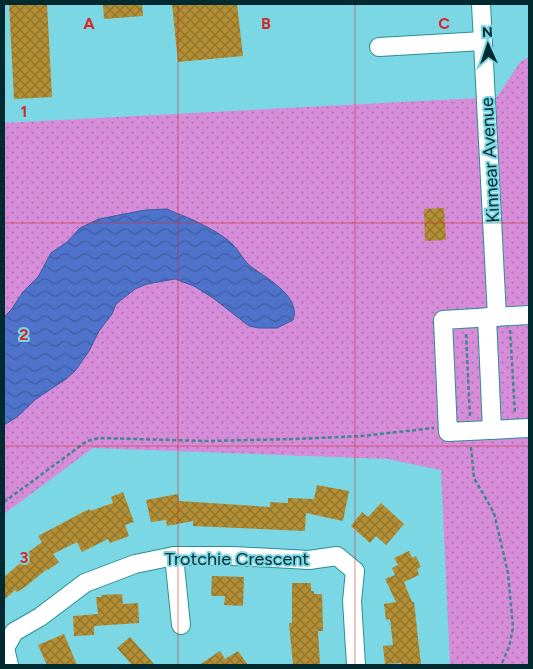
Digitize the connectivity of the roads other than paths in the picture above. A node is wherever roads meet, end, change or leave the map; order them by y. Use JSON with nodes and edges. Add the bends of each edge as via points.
{"nodes":[{"id":1,"x":481,"y":4,"type":"edge"},
{"id":2,"x":483,"y":41,"type":"junction"},
{"id":3,"x":379,"y":47,"type":"dead end"},
{"id":4,"x":529,"y":315,"type":"edge"},
{"id":5,"x":498,"y":317,"type":"junction"},
{"id":6,"x":522,"y":428,"type":"edge"},
{"id":7,"x":492,"y":430,"type":"junction"},
{"id":8,"x":174,"y":556,"type":"junction"},
{"id":9,"x":181,"y":625,"type":"dead end"},
{"id":10,"x":9,"y":665,"type":"edge"},
{"id":11,"x":356,"y":665,"type":"edge"}],
"edges":[{"from":1,"to":2,"type":"street","name":"Kinnear Avenue"},
{"from":2,"to":3,"type":"street"},
{"from":2,"to":5,"type":"street","name":"Kinnear Avenue"},
{"from":4,"to":5,"type":"street"},
{"from":5,"to":7,"type":"street","name":"Kinnear Avenue"},
{"from":5,"to":7,"type":"street","via":[[443,320],[448,432]]},
{"from":6,"to":7,"type":"street"},
{"from":8,"to":9,"type":"street"},
{"from":8,"to":10,"type":"street","name":"Trotchie Crescent","via":[[135,564],[85,583],[14,632],[6,648]]},
{"from":8,"to":11,"type":"street","name":"Trotchie Crescent","via":[[309,560],[338,556],[355,571],[352,601]]}]}
